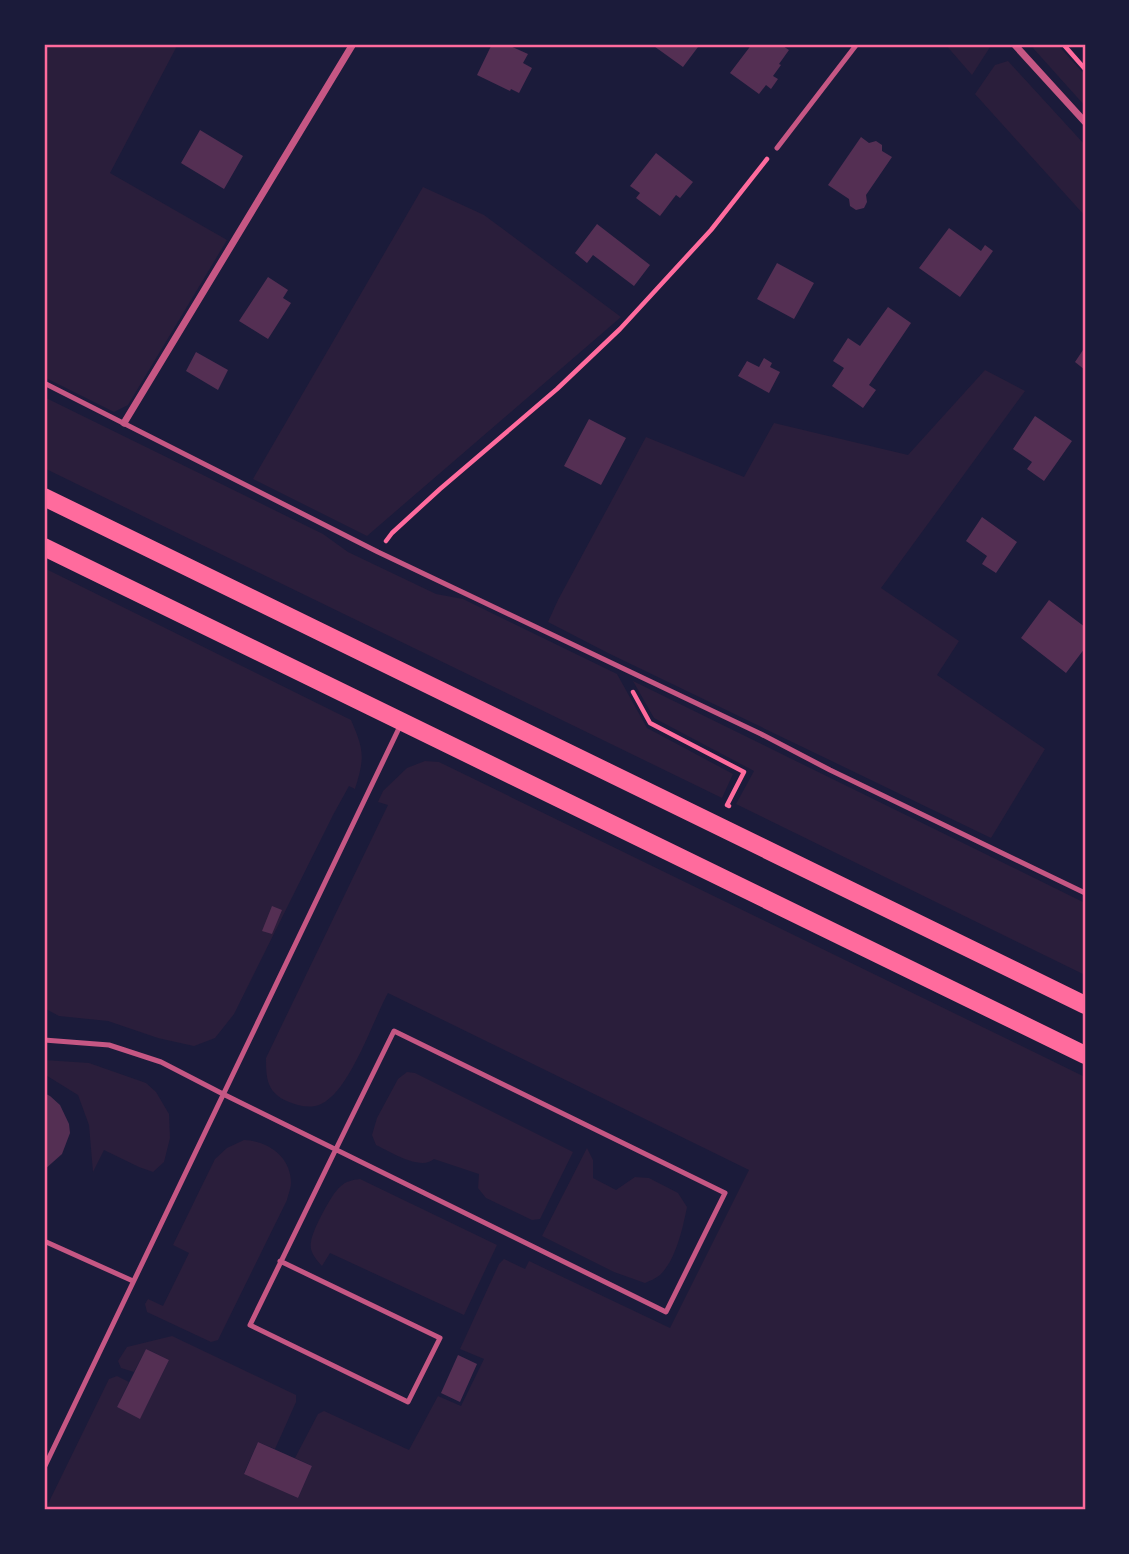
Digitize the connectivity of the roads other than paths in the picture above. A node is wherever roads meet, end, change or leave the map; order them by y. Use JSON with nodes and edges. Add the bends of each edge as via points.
{"nodes":[{"id":1,"x":353,"y":44,"type":"edge"},
{"id":2,"x":857,"y":44,"type":"edge"},
{"id":3,"x":1014,"y":44,"type":"edge"},
{"id":4,"x":1085,"y":122,"type":"edge"},
{"id":5,"x":776,"y":148,"type":"road end"},
{"id":6,"x":44,"y":383,"type":"edge"},
{"id":7,"x":124,"y":423,"type":"junction"},
{"id":8,"x":44,"y":497,"type":"edge"},
{"id":9,"x":44,"y":547,"type":"edge"},
{"id":10,"x":402,"y":722,"type":"junction"},
{"id":11,"x":1085,"y":893,"type":"edge"},
{"id":12,"x":1085,"y":1004,"type":"edge"},
{"id":13,"x":44,"y":1040,"type":"edge"},
{"id":14,"x":1085,"y":1055,"type":"edge"},
{"id":15,"x":223,"y":1094,"type":"junction"},
{"id":16,"x":336,"y":1149,"type":"junction"},
{"id":17,"x":44,"y":1241,"type":"edge"},
{"id":18,"x":281,"y":1261,"type":"junction"},
{"id":19,"x":133,"y":1281,"type":"junction"},
{"id":20,"x":44,"y":1468,"type":"edge"}],
"edges":[{"from":1,"to":7,"type":"street"},
{"from":2,"to":5,"type":"lane"},
{"from":3,"to":4,"type":"street"},
{"from":6,"to":7,"type":"lane"},
{"from":7,"to":11,"type":"lane","via":[[379,552]]},
{"from":8,"to":12,"type":"main road"},
{"from":9,"to":10,"type":"main road"},
{"from":10,"to":14,"type":"main road"},
{"from":10,"to":15,"type":"lane"},
{"from":13,"to":15,"type":"lane","via":[[109,1045],[162,1062]]},
{"from":15,"to":16,"type":"lane"},
{"from":15,"to":19,"type":"lane"},
{"from":16,"to":16,"type":"lane","via":[[666,1312],[724,1194],[394,1031]]},
{"from":16,"to":18,"type":"lane"},
{"from":17,"to":19,"type":"lane"},
{"from":18,"to":18,"type":"lane","via":[[250,1325],[408,1402],[440,1338]]},
{"from":19,"to":20,"type":"lane"}]}
